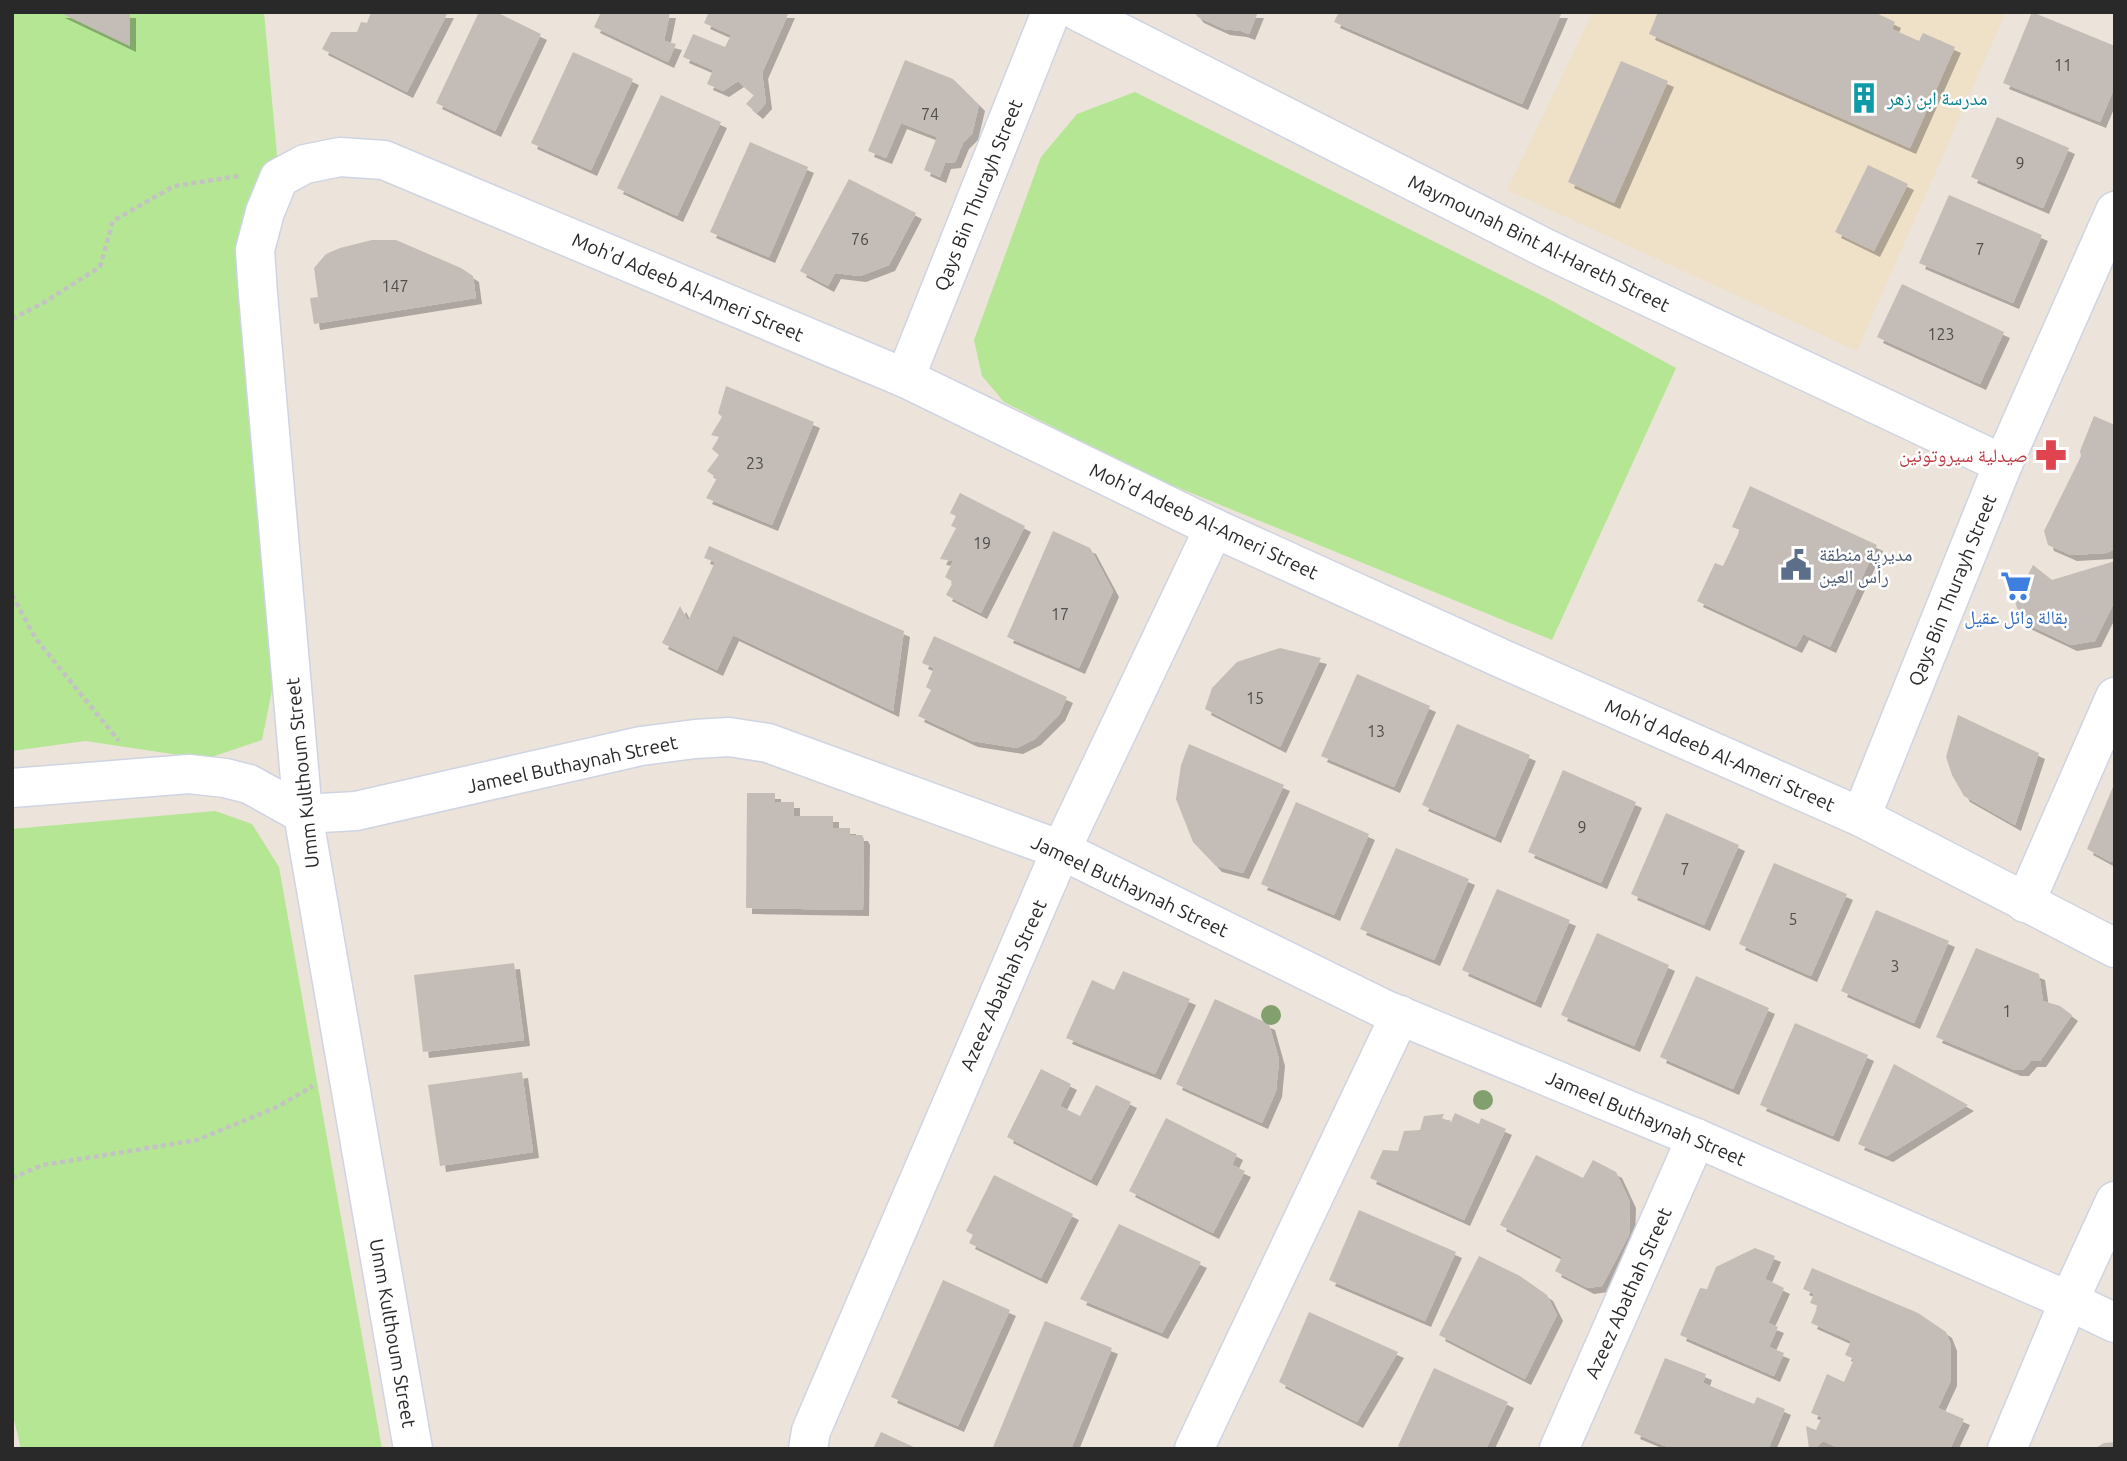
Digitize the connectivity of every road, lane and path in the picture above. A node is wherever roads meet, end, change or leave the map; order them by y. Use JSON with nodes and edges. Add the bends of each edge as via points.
{"nodes":[{"id":1,"x":1051,"y":12,"type":"edge"},
{"id":2,"x":1079,"y":12,"type":"edge"},
{"id":3,"x":279,"y":178,"type":"junction"},
{"id":4,"x":2115,"y":211,"type":"edge"},
{"id":5,"x":12,"y":319,"type":"edge"},
{"id":6,"x":905,"y":377,"type":"junction"},
{"id":7,"x":2003,"y":464,"type":"junction"},
{"id":8,"x":1214,"y":528,"type":"junction"},
{"id":9,"x":12,"y":595,"type":"edge"},
{"id":10,"x":2115,"y":697,"type":"edge"},
{"id":11,"x":148,"y":776,"type":"junction"},
{"id":12,"x":12,"y":788,"type":"edge"},
{"id":13,"x":303,"y":814,"type":"junction"},
{"id":14,"x":1861,"y":817,"type":"junction"},
{"id":15,"x":1061,"y":850,"type":"junction"},
{"id":16,"x":2025,"y":903,"type":"junction"},
{"id":17,"x":2115,"y":948,"type":"edge"},
{"id":18,"x":1400,"y":1015,"type":"junction"},
{"id":19,"x":347,"y":1067,"type":"junction"},
{"id":20,"x":1696,"y":1138,"type":"junction"},
{"id":21,"x":12,"y":1178,"type":"edge"},
{"id":22,"x":2115,"y":1201,"type":"edge"},
{"id":23,"x":2069,"y":1301,"type":"junction"},
{"id":24,"x":2115,"y":1324,"type":"edge"},
{"id":25,"x":413,"y":1449,"type":"edge"},
{"id":26,"x":808,"y":1449,"type":"edge"},
{"id":27,"x":1194,"y":1449,"type":"edge"},
{"id":28,"x":1559,"y":1449,"type":"edge"},
{"id":29,"x":2007,"y":1449,"type":"edge"}],
"edges":[{"from":1,"to":6,"type":"street","name":"Qays Bin Thurayh Street"},
{"from":2,"to":7,"type":"street","name":"Maymounah Bint Al-Hareth Street","via":[[1549,250]]},
{"from":3,"to":5,"type":"path","via":[[233,175],[174,186],[113,221],[100,267]]},
{"from":3,"to":6,"type":"street","name":"Moh'd Adeeb Al-Ameri Street","via":[[305,164],[340,157],[384,160]]},
{"from":3,"to":13,"type":"street","name":"Umm Kulthoum Street","via":[[255,250]]},
{"from":4,"to":7,"type":"street","name":"Qays Bin Thurayh Street"},
{"from":6,"to":8,"type":"street","name":"Moh'd Adeeb Al-Ameri Street"},
{"from":7,"to":14,"type":"street","name":"Qays Bin Thurayh Street"},
{"from":8,"to":14,"type":"street","name":"Moh'd Adeeb Al-Ameri Street"},
{"from":8,"to":15,"type":"street","name":"Azeez Abathah Street"},
{"from":9,"to":11,"type":"path","via":[[36,639]]},
{"from":10,"to":16,"type":"street"},
{"from":11,"to":12,"type":"street"},
{"from":11,"to":13,"type":"street","via":[[225,778],[249,784]]},
{"from":13,"to":15,"type":"street","name":"Jameel Buthaynah Street","via":[[356,811],[641,746],[729,737],[768,743]]},
{"from":13,"to":19,"type":"street","name":"Umm Kulthoum Street"},
{"from":14,"to":16,"type":"street","name":"Moh'd Adeeb Al-Ameri Street"},
{"from":15,"to":18,"type":"street","name":"Jameel Buthaynah Street"},
{"from":15,"to":26,"type":"street","name":"Azeez Abathah Street","via":[[811,1431]]},
{"from":16,"to":17,"type":"street","name":"Moh'd Adeeb Al-Ameri Street"},
{"from":18,"to":20,"type":"street","name":"Jameel Buthaynah Street"},
{"from":18,"to":27,"type":"street"},
{"from":19,"to":21,"type":"path","via":[[277,1107],[197,1140],[43,1165]]},
{"from":19,"to":25,"type":"street","name":"Umm Kulthoum Street"},
{"from":20,"to":23,"type":"street","name":"Jameel Buthaynah Street"},
{"from":20,"to":28,"type":"street","name":"Azeez Abathah Street"},
{"from":22,"to":23,"type":"street"},
{"from":23,"to":24,"type":"street","name":"Jameel Buthaynah Street"},
{"from":23,"to":29,"type":"street"}]}
